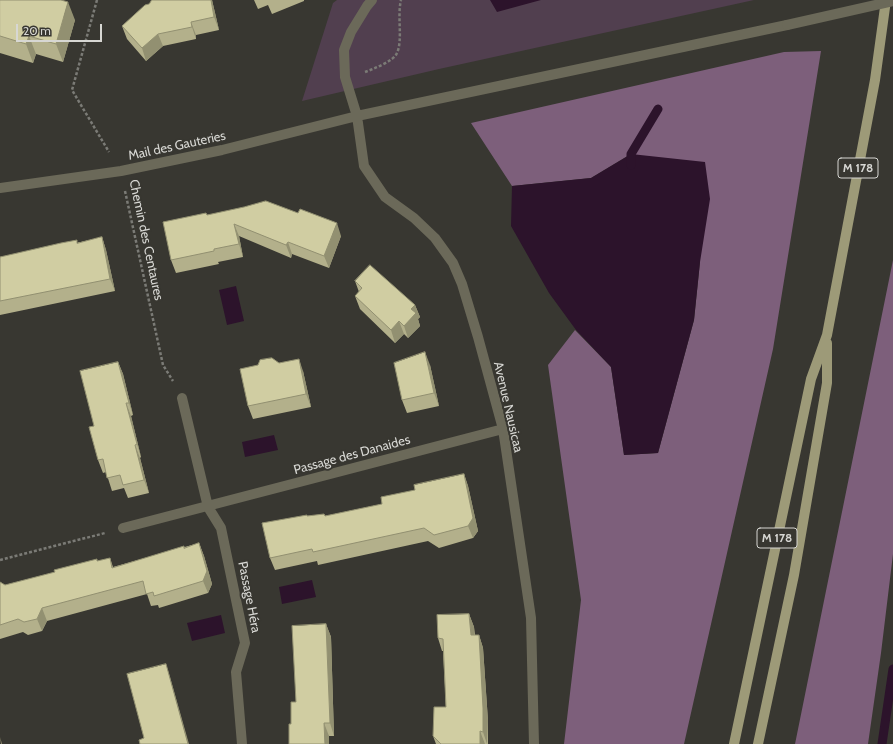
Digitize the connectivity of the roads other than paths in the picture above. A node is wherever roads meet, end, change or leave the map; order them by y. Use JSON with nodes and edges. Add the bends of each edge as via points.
{"nodes":[{"id":1,"x":372,"y":0,"type":"edge"},
{"id":2,"x":886,"y":0,"type":"edge"},
{"id":3,"x":893,"y":1,"type":"edge"},
{"id":4,"x":357,"y":116,"type":"junction"},
{"id":5,"x":0,"y":188,"type":"edge"},
{"id":6,"x":827,"y":335,"type":"junction"},
{"id":7,"x":182,"y":398,"type":"road end"},
{"id":8,"x":503,"y":429,"type":"junction"},
{"id":9,"x":208,"y":507,"type":"junction"},
{"id":10,"x":123,"y":528,"type":"road end"},
{"id":11,"x":242,"y":744,"type":"edge"},
{"id":12,"x":534,"y":744,"type":"edge"},
{"id":13,"x":734,"y":744,"type":"edge"},
{"id":14,"x":758,"y":744,"type":"edge"}],
"edges":[{"from":1,"to":4,"type":"street","name":"Avenue Nausicaa","via":[[351,32],[344,50],[345,77]]},
{"from":2,"to":6,"type":"main road","number":"M 178","via":[[875,80]]},
{"from":3,"to":4,"type":"street","name":"Mail des Gauteries","bridge":true},
{"from":4,"to":5,"type":"street","name":"Mail des Gauteries","via":[[222,150],[121,171]]},
{"from":4,"to":8,"type":"street","name":"Avenue Nausicaa","via":[[364,166],[385,198],[414,218],[435,238],[453,263],[462,284]]},
{"from":6,"to":13,"type":"main road","number":"M 178","via":[[810,380]]},
{"from":6,"to":14,"type":"main road","number":"M 178","via":[[827,383],[794,575]]},
{"from":7,"to":9,"type":"street"},
{"from":8,"to":9,"type":"street","name":"Passage des Danaides"},
{"from":8,"to":12,"type":"street","name":"Avenue Nausicaa","via":[[531,618]]},
{"from":9,"to":10,"type":"street","name":"Passage des Danaides"},
{"from":9,"to":11,"type":"street","name":"Passage Héra","via":[[221,528],[244,643],[236,672]]}]}
